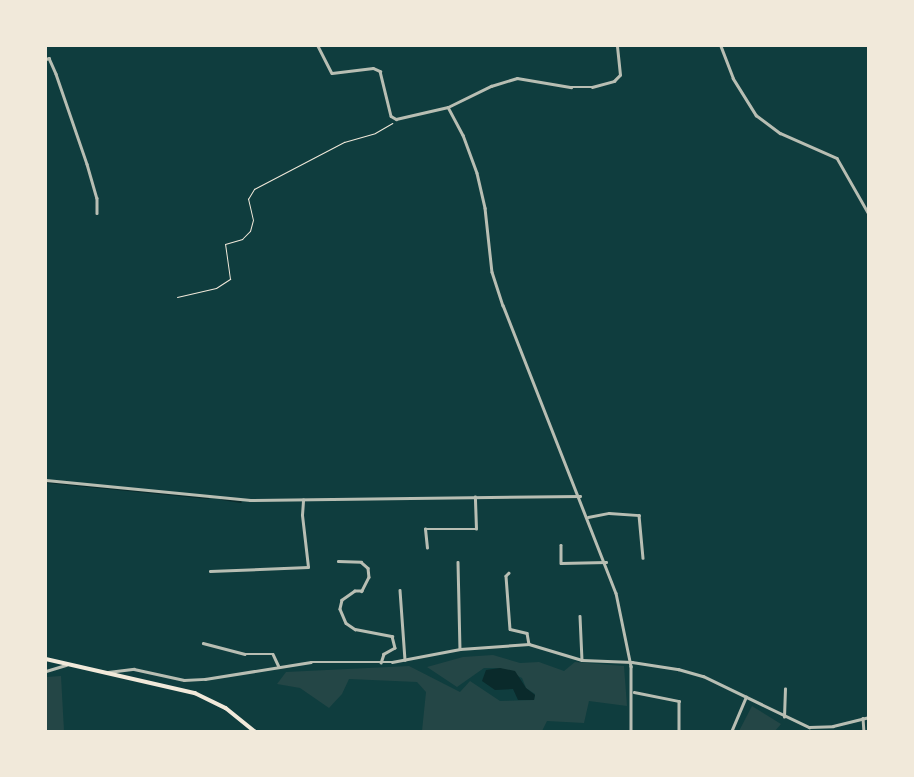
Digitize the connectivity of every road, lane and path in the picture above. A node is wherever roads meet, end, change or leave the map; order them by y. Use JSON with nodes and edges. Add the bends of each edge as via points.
{"nodes":[{"id":1,"x":318,"y":46,"type":"edge"},
{"id":2,"x":617,"y":46,"type":"edge"},
{"id":3,"x":721,"y":46,"type":"edge"},
{"id":4,"x":46,"y":59,"type":"edge"},
{"id":5,"x":448,"y":107,"type":"junction"},
{"id":6,"x":396,"y":119,"type":"junction"},
{"id":7,"x":97,"y":214,"type":"dead end"},
{"id":8,"x":869,"y":214,"type":"edge"},
{"id":9,"x":177,"y":297,"type":"dead end"},
{"id":10,"x":46,"y":480,"type":"edge"},
{"id":11,"x":580,"y":496,"type":"junction"},
{"id":12,"x":475,"y":497,"type":"junction"},
{"id":13,"x":303,"y":500,"type":"junction"},
{"id":14,"x":588,"y":517,"type":"junction"},
{"id":15,"x":561,"y":545,"type":"dead end"},
{"id":16,"x":426,"y":548,"type":"dead end"},
{"id":17,"x":643,"y":558,"type":"dead end"},
{"id":18,"x":338,"y":561,"type":"dead end"},
{"id":19,"x":458,"y":562,"type":"dead end"},
{"id":20,"x":606,"y":562,"type":"junction"},
{"id":21,"x":210,"y":571,"type":"dead end"},
{"id":22,"x":509,"y":573,"type":"dead end"},
{"id":23,"x":400,"y":590,"type":"dead end"},
{"id":24,"x":580,"y":616,"type":"dead end"},
{"id":25,"x":203,"y":643,"type":"dead end"},
{"id":26,"x":529,"y":645,"type":"junction"},
{"id":27,"x":460,"y":649,"type":"junction"},
{"id":28,"x":46,"y":659,"type":"edge"},
{"id":29,"x":405,"y":660,"type":"junction"},
{"id":30,"x":582,"y":660,"type":"junction"},
{"id":31,"x":630,"y":662,"type":"junction"},
{"id":32,"x":381,"y":663,"type":"junction"},
{"id":33,"x":68,"y":664,"type":"junction"},
{"id":34,"x":279,"y":667,"type":"junction"},
{"id":35,"x":48,"y":671,"type":"edge"},
{"id":36,"x":105,"y":673,"type":"junction"},
{"id":37,"x":785,"y":689,"type":"dead end"},
{"id":38,"x":633,"y":692,"type":"junction"},
{"id":39,"x":746,"y":697,"type":"junction"},
{"id":40,"x":784,"y":717,"type":"junction"},
{"id":41,"x":869,"y":717,"type":"edge"},
{"id":42,"x":863,"y":718,"type":"junction"},
{"id":43,"x":256,"y":732,"type":"edge"},
{"id":44,"x":631,"y":732,"type":"edge"},
{"id":45,"x":679,"y":732,"type":"edge"},
{"id":46,"x":730,"y":732,"type":"edge"},
{"id":47,"x":864,"y":732,"type":"edge"}],
"edges":[{"from":1,"to":6,"type":"street","via":[[332,73],[380,71],[391,116]]},
{"from":2,"to":5,"type":"street","via":[[620,75],[614,81],[571,87],[517,78]]},
{"from":3,"to":8,"type":"street","via":[[733,78],[756,115],[780,133],[837,158]]},
{"from":4,"to":7,"type":"street","via":[[56,74],[87,164]]},
{"from":5,"to":6,"type":"street"},
{"from":5,"to":11,"type":"street","via":[[477,173],[500,296]]},
{"from":6,"to":9,"type":"path","via":[[387,128],[344,142],[254,189],[248,199],[253,219],[250,232],[225,244],[230,279],[216,288]]},
{"from":10,"to":13,"type":"street","via":[[250,500]]},
{"from":11,"to":12,"type":"street"},
{"from":11,"to":14,"type":"street"},
{"from":12,"to":13,"type":"street"},
{"from":12,"to":16,"type":"street","via":[[476,529],[425,529]]},
{"from":13,"to":21,"type":"street","via":[[308,567]]},
{"from":14,"to":17,"type":"street","via":[[639,515]]},
{"from":14,"to":20,"type":"street"},
{"from":15,"to":20,"type":"street","via":[[561,563]]},
{"from":18,"to":32,"type":"street","via":[[361,562],[368,568],[362,592],[345,598],[340,610],[355,629],[392,636],[395,648],[384,654]]},
{"from":19,"to":27,"type":"street"},
{"from":20,"to":31,"type":"street"},
{"from":22,"to":26,"type":"street","via":[[510,629],[527,634]]},
{"from":23,"to":29,"type":"street"},
{"from":24,"to":30,"type":"street"},
{"from":25,"to":34,"type":"street","via":[[245,654],[273,654]]},
{"from":26,"to":27,"type":"street"},
{"from":26,"to":30,"type":"street"},
{"from":27,"to":29,"type":"street"},
{"from":28,"to":33,"type":"main road"},
{"from":29,"to":32,"type":"street"},
{"from":30,"to":31,"type":"street"},
{"from":31,"to":38,"type":"street"},
{"from":31,"to":39,"type":"street","via":[[703,676]]},
{"from":32,"to":34,"type":"street","via":[[310,662]]},
{"from":33,"to":35,"type":"street"},
{"from":33,"to":36,"type":"main road"},
{"from":34,"to":36,"type":"street","via":[[184,680],[134,668]]},
{"from":36,"to":43,"type":"main road","via":[[195,693],[226,708]]},
{"from":37,"to":40,"type":"street"},
{"from":38,"to":44,"type":"street"},
{"from":38,"to":45,"type":"street","via":[[679,701]]},
{"from":39,"to":40,"type":"street"},
{"from":39,"to":46,"type":"street"},
{"from":40,"to":42,"type":"street","via":[[820,729]]},
{"from":41,"to":42,"type":"street"},
{"from":42,"to":47,"type":"street"}]}
